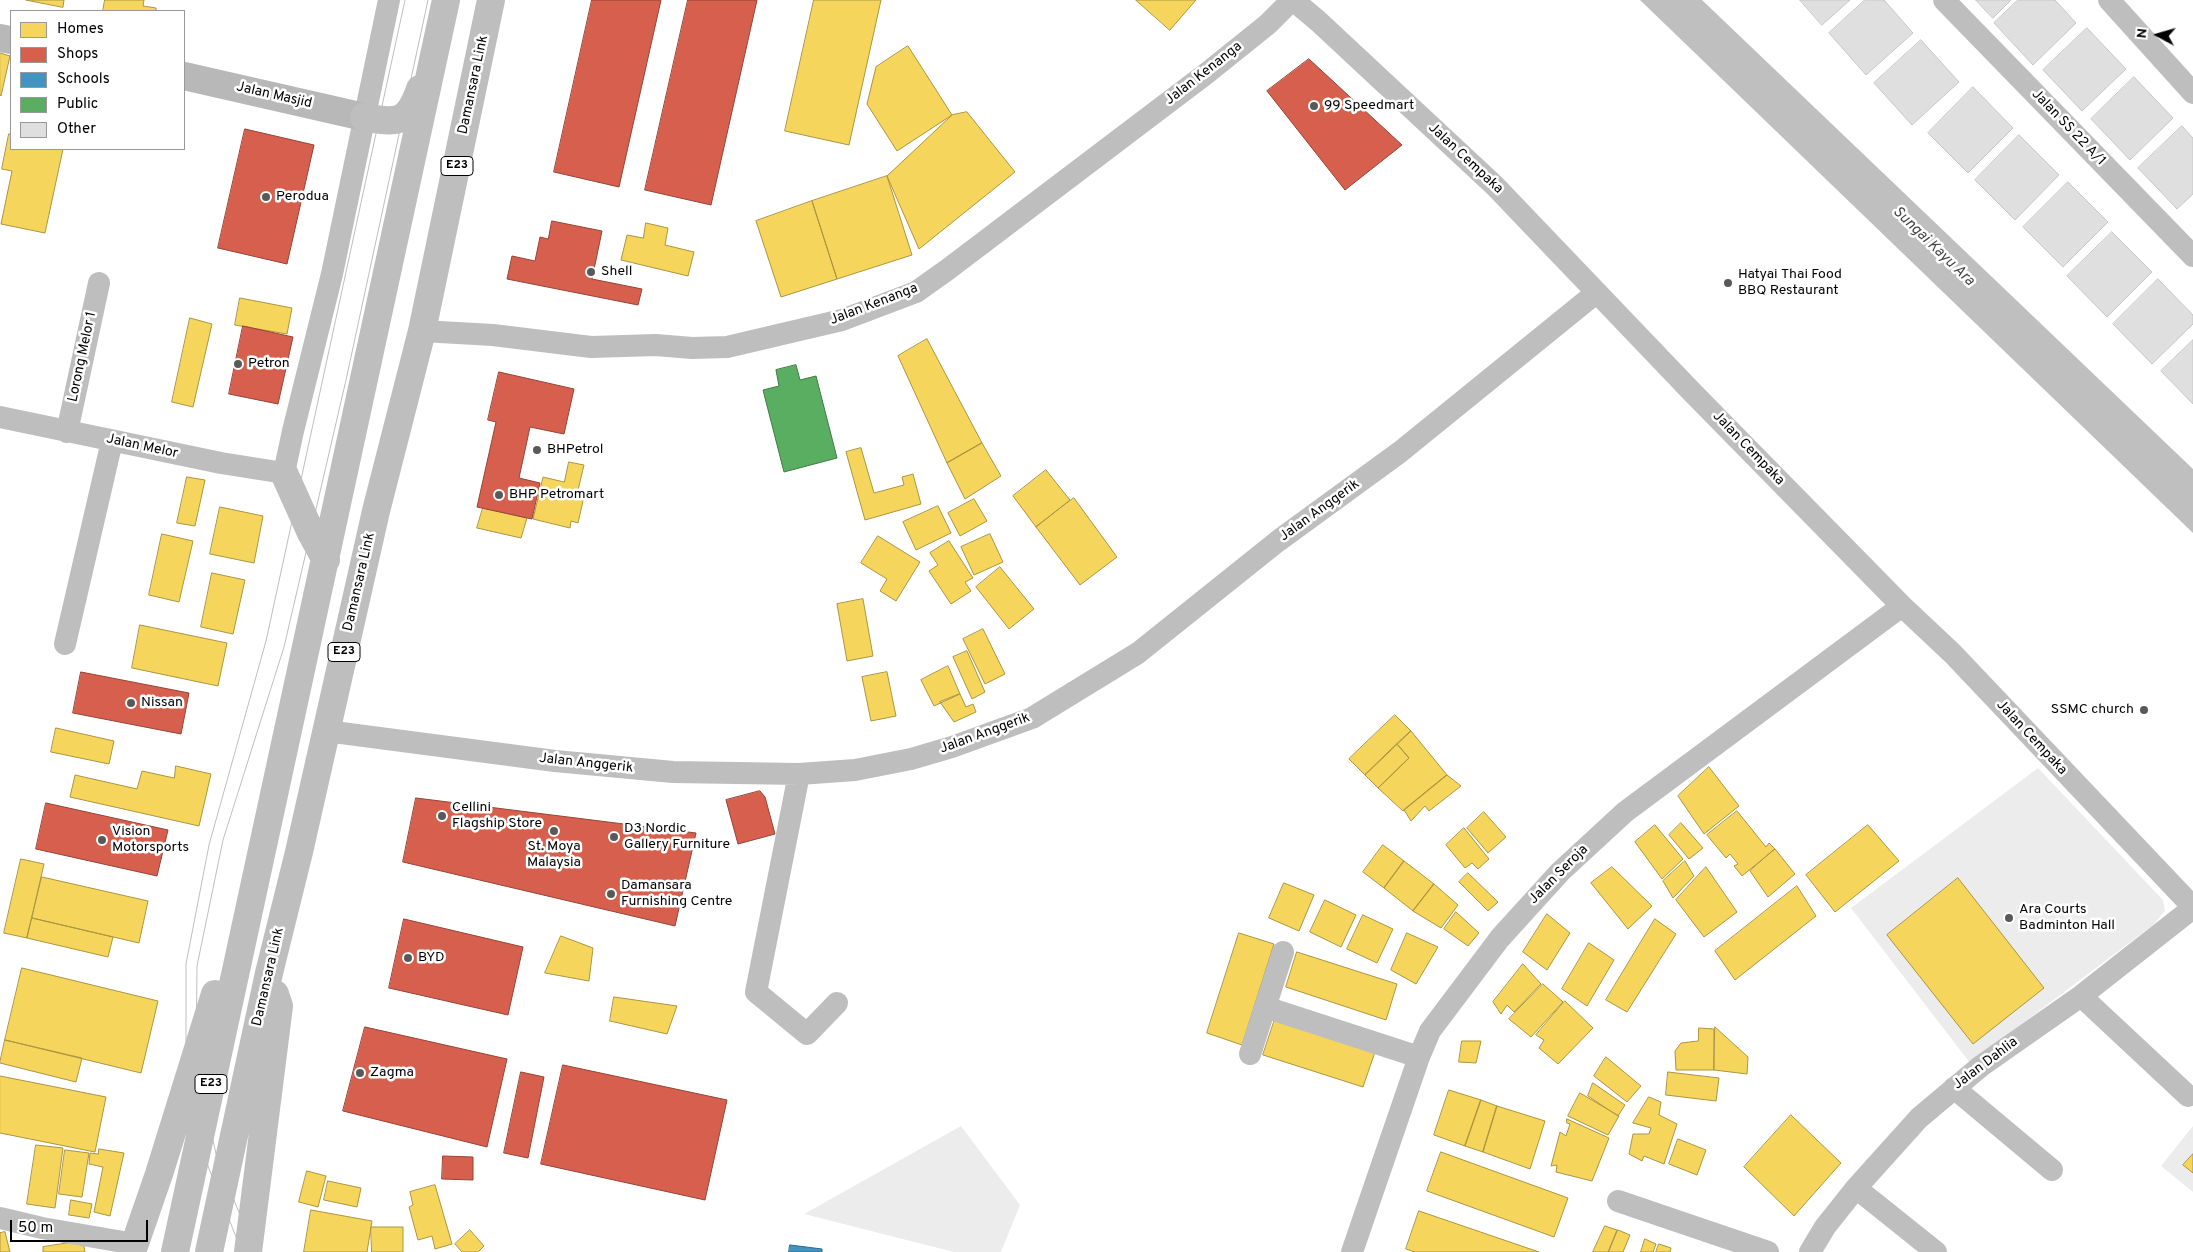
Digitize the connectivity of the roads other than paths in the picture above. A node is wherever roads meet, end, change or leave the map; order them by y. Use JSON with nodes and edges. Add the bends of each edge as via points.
{"nodes":[{"id":1,"x":389,"y":0,"type":"edge"},
{"id":2,"x":446,"y":0,"type":"edge"},
{"id":3,"x":491,"y":0,"type":"edge"},
{"id":4,"x":1293,"y":0,"type":"edge"},
{"id":5,"x":1944,"y":0,"type":"edge"},
{"id":6,"x":2109,"y":0,"type":"edge"},
{"id":7,"x":438,"y":36,"type":"junction"},
{"id":8,"x":185,"y":76,"type":"edge"},
{"id":9,"x":2193,"y":93,"type":"edge"},
{"id":10,"x":364,"y":116,"type":"junction"},
{"id":11,"x":2193,"y":256,"type":"edge"},
{"id":12,"x":100,"y":282,"type":"dead end"},
{"id":13,"x":1596,"y":293,"type":"junction"},
{"id":14,"x":422,"y":332,"type":"junction"},
{"id":15,"x":0,"y":417,"type":"edge"},
{"id":16,"x":67,"y":432,"type":"junction"},
{"id":17,"x":112,"y":441,"type":"junction"},
{"id":18,"x":284,"y":473,"type":"junction"},
{"id":19,"x":326,"y":560,"type":"junction"},
{"id":20,"x":1902,"y":606,"type":"junction"},
{"id":21,"x":65,"y":644,"type":"dead end"},
{"id":22,"x":326,"y":732,"type":"junction"},
{"id":23,"x":799,"y":774,"type":"junction"},
{"id":24,"x":2193,"y":908,"type":"edge"},
{"id":25,"x":248,"y":916,"type":"junction"},
{"id":26,"x":1283,"y":952,"type":"dead end"},
{"id":27,"x":268,"y":973,"type":"junction"},
{"id":28,"x":2081,"y":996,"type":"junction"},
{"id":29,"x":837,"y":1004,"type":"dead end"},
{"id":30,"x":1265,"y":1007,"type":"junction"},
{"id":31,"x":1250,"y":1054,"type":"dead end"},
{"id":32,"x":1419,"y":1057,"type":"junction"},
{"id":33,"x":1954,"y":1088,"type":"junction"},
{"id":34,"x":2188,"y":1096,"type":"dead end"},
{"id":35,"x":2052,"y":1170,"type":"dead end"},
{"id":36,"x":1856,"y":1188,"type":"junction"},
{"id":37,"x":1618,"y":1201,"type":"dead end"},
{"id":38,"x":0,"y":1218,"type":"edge"},
{"id":39,"x":134,"y":1248,"type":"edge"},
{"id":40,"x":175,"y":1252,"type":"edge"},
{"id":41,"x":210,"y":1252,"type":"edge"},
{"id":42,"x":248,"y":1252,"type":"edge"},
{"id":43,"x":1352,"y":1252,"type":"edge"},
{"id":44,"x":1768,"y":1252,"type":"edge"},
{"id":45,"x":1810,"y":1252,"type":"edge"},
{"id":46,"x":1936,"y":1252,"type":"edge"}],
"edges":[{"from":1,"to":10,"type":"street"},
{"from":2,"to":7,"type":"highway","number":"E23"},
{"from":3,"to":14,"type":"highway","name":"Damansara Link","number":"E23"},
{"from":4,"to":13,"type":"street","name":"Jalan Cempaka","via":[[1495,186]]},
{"from":4,"to":14,"type":"street","name":"Jalan Kenanga","via":[[1207,73],[916,292],[842,320],[727,347],[591,347],[493,335]]},
{"from":5,"to":11,"type":"street","name":"Jalan SS 22 A/1"},
{"from":6,"to":9,"type":"street"},
{"from":7,"to":10,"type":"highway","via":[[412,110],[400,119],[384,121]]},
{"from":7,"to":19,"type":"highway","number":"E23"},
{"from":8,"to":10,"type":"street","name":"Jalan Masjid"},
{"from":10,"to":18,"type":"street","via":[[328,290]]},
{"from":12,"to":16,"type":"street","name":"Lorong Melor 1"},
{"from":13,"to":20,"type":"street","name":"Jalan Cempaka"},
{"from":13,"to":23,"type":"street","name":"Jalan Anggerik","via":[[1400,452],[1278,541],[1138,653],[1032,718],[911,760],[855,770]]},
{"from":14,"to":22,"type":"highway","name":"Damansara Link","number":"E23","via":[[376,511]]},
{"from":15,"to":16,"type":"street","name":"Jalan Melor"},
{"from":16,"to":17,"type":"street","name":"Jalan Melor"},
{"from":17,"to":18,"type":"street","name":"Jalan Melor"},
{"from":17,"to":21,"type":"street"},
{"from":18,"to":19,"type":"highway","via":[[310,533]]},
{"from":19,"to":25,"type":"highway","number":"E23"},
{"from":20,"to":24,"type":"street","name":"Jalan Cempaka","via":[[1953,654]]},
{"from":20,"to":32,"type":"street","name":"Jalan Seroja","via":[[1625,812],[1566,866],[1500,938],[1430,1031]]},
{"from":22,"to":23,"type":"street","name":"Jalan Anggerik","via":[[673,772]]},
{"from":22,"to":27,"type":"highway","name":"Damansara Link","number":"E23"},
{"from":23,"to":29,"type":"street","via":[[756,992],[807,1034]]},
{"from":24,"to":28,"type":"street","name":"Jalan Dahlia"},
{"from":25,"to":39,"type":"highway","via":[[221,976]]},
{"from":25,"to":40,"type":"highway","number":"E23"},
{"from":26,"to":30,"type":"street"},
{"from":27,"to":41,"type":"highway","name":"Damansara Link","number":"E23"},
{"from":27,"to":42,"type":"highway","via":[[279,1006]]},
{"from":28,"to":33,"type":"street","name":"Jalan Dahlia"},
{"from":28,"to":34,"type":"street"},
{"from":30,"to":31,"type":"street"},
{"from":30,"to":32,"type":"street"},
{"from":32,"to":43,"type":"street","name":"Jalan Seroja"},
{"from":33,"to":35,"type":"street"},
{"from":33,"to":36,"type":"street","name":"Jalan Dahlia","via":[[1919,1118]]},
{"from":36,"to":45,"type":"street","name":"Jalan Dahlia"},
{"from":36,"to":46,"type":"street"},
{"from":37,"to":44,"type":"street"},
{"from":38,"to":39,"type":"street"}]}
